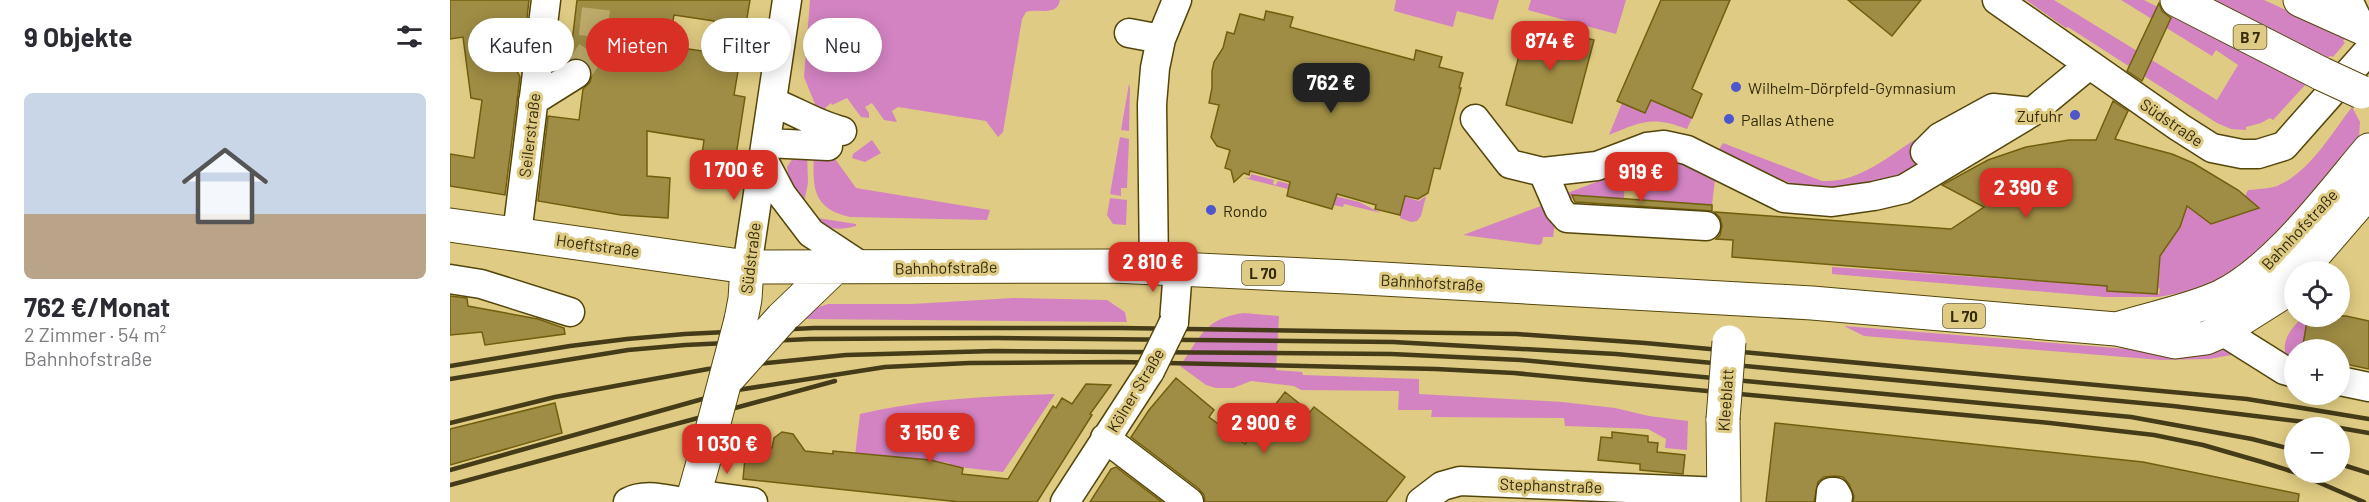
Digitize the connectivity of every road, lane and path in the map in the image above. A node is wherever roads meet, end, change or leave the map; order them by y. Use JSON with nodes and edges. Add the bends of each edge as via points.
{"nodes":[{"id":1,"x":546,"y":0,"type":"edge"},
{"id":2,"x":787,"y":0,"type":"edge"},
{"id":3,"x":1177,"y":0,"type":"edge"},
{"id":4,"x":1996,"y":0,"type":"edge"},
{"id":5,"x":2177,"y":0,"type":"edge"},
{"id":6,"x":2300,"y":0,"type":"edge"},
{"id":7,"x":2362,"y":27,"type":"edge"},
{"id":8,"x":1129,"y":33,"type":"dead end"},
{"id":9,"x":1161,"y":39,"type":"junction"},
{"id":10,"x":2089,"y":65,"type":"junction"},
{"id":11,"x":576,"y":74,"type":"tunnel mouth"},
{"id":12,"x":2365,"y":94,"type":"edge"},
{"id":13,"x":533,"y":101,"type":"junction"},
{"id":14,"x":772,"y":102,"type":"junction"},
{"id":15,"x":1475,"y":119,"type":"dead end"},
{"id":16,"x":2369,"y":150,"type":"edge"},
{"id":17,"x":765,"y":152,"type":"junction"},
{"id":18,"x":1543,"y":172,"type":"junction"},
{"id":19,"x":2369,"y":191,"type":"edge"},
{"id":20,"x":450,"y":225,"type":"edge"},
{"id":21,"x":1706,"y":226,"type":"dead end"},
{"id":22,"x":517,"y":234,"type":"junction"},
{"id":23,"x":2309,"y":261,"type":"edge"},
{"id":24,"x":747,"y":267,"type":"junction"},
{"id":25,"x":849,"y":268,"type":"junction"},
{"id":26,"x":1166,"y":268,"type":"junction"},
{"id":27,"x":450,"y":279,"type":"edge"},
{"id":28,"x":2284,"y":289,"type":"edge"},
{"id":29,"x":1733,"y":298,"type":"junction"},
{"id":30,"x":570,"y":312,"type":"dead end"},
{"id":31,"x":2116,"y":330,"type":"junction"},
{"id":32,"x":2222,"y":331,"type":"junction"},
{"id":33,"x":2284,"y":370,"type":"edge"},
{"id":34,"x":725,"y":382,"type":"junction"},
{"id":35,"x":2350,"y":383,"type":"edge"},
{"id":36,"x":2369,"y":387,"type":"edge"},
{"id":37,"x":1106,"y":438,"type":"junction"},
{"id":38,"x":1723,"y":497,"type":"edge"},
{"id":39,"x":690,"y":499,"type":"edge"},
{"id":40,"x":628,"y":502,"type":"edge"},
{"id":41,"x":753,"y":502,"type":"edge"},
{"id":42,"x":1065,"y":502,"type":"edge"},
{"id":43,"x":1189,"y":502,"type":"edge"},
{"id":44,"x":1421,"y":502,"type":"edge"}],
"edges":[{"from":1,"to":13,"type":"street","name":"Seilerstraße"},
{"from":2,"to":14,"type":"street","name":"Südstraße"},
{"from":3,"to":9,"type":"street","name":"Kölner Straße"},
{"from":4,"to":10,"type":"street","name":"Südstraße"},
{"from":5,"to":12,"type":"main road","number":"B 7","bridge":true},
{"from":6,"to":7,"type":"main road"},
{"from":7,"to":10,"type":"street","name":"Südstraße","via":[[2284,146],[2258,154],[2212,148]]},
{"from":8,"to":9,"type":"street"},
{"from":9,"to":26,"type":"street","name":"Kölner Straße","via":[[1152,104]]},
{"from":10,"to":18,"type":"street","via":[[2021,119],[1904,189],[1874,196],[1832,202],[1784,198],[1687,150],[1665,145],[1647,147],[1597,166]]},
{"from":11,"to":13,"type":"street"},
{"from":13,"to":22,"type":"street","name":"Seilerstraße"},
{"from":14,"to":17,"type":"street","name":"Südstraße"},
{"from":14,"to":17,"type":"street","via":[[794,110],[835,139]]},
{"from":15,"to":18,"type":"street","via":[[1510,164]]},
{"from":16,"to":31,"type":"main road","name":"Bahnhofstraße","number":"L 70","via":[[2268,264],[2244,282],[2208,301]]},
{"from":17,"to":24,"type":"street","name":"Südstraße"},
{"from":17,"to":25,"type":"street","via":[[783,195],[811,233]]},
{"from":18,"to":21,"type":"street","via":[[1567,218]]},
{"from":19,"to":23,"type":"main road","name":"Bahnhofstraße"},
{"from":20,"to":22,"type":"main road","name":"Hoeftstraße"},
{"from":22,"to":24,"type":"main road","name":"Hoeftstraße"},
{"from":24,"to":25,"type":"main road","name":"Bahnhofstraße","number":"L 70"},
{"from":24,"to":34,"type":"main road","name":"Südstraße","bridge":true,"via":[[741,320]]},
{"from":25,"to":26,"type":"main road","name":"Bahnhofstraße","number":"L 70"},
{"from":25,"to":34,"type":"main road","bridge":true,"via":[[782,318]]},
{"from":26,"to":29,"type":"main road","name":"Bahnhofstraße","number":"L 70"},
{"from":26,"to":37,"type":"street","name":"Kölner Straße","bridge":true,"via":[[1174,322],[1150,371]]},
{"from":27,"to":30,"type":"street","via":[[481,284]]},
{"from":28,"to":32,"type":"main road","name":"Bahnhofstraße","number":"L 70"},
{"from":29,"to":31,"type":"main road","name":"Bahnhofstraße","number":"L 70"},
{"from":29,"to":38,"type":"main road","name":"Kleeblatt","bridge":true,"via":[[1723,419]]},
{"from":31,"to":32,"type":"main road","name":"Bahnhofstraße","number":"L 70","via":[[2175,342],[2206,338]]},
{"from":32,"to":33,"type":"street"},
{"from":34,"to":39,"type":"main road","bridge":true},
{"from":35,"to":36,"type":"street"},
{"from":37,"to":42,"type":"street","name":"Kölner Straße"},
{"from":37,"to":43,"type":"street"},
{"from":38,"to":44,"type":"street","name":"Stephanstraße","via":[[1460,481],[1434,491]]},
{"from":39,"to":40,"type":"street","via":[[655,497]]},
{"from":39,"to":41,"type":"street"}]}
